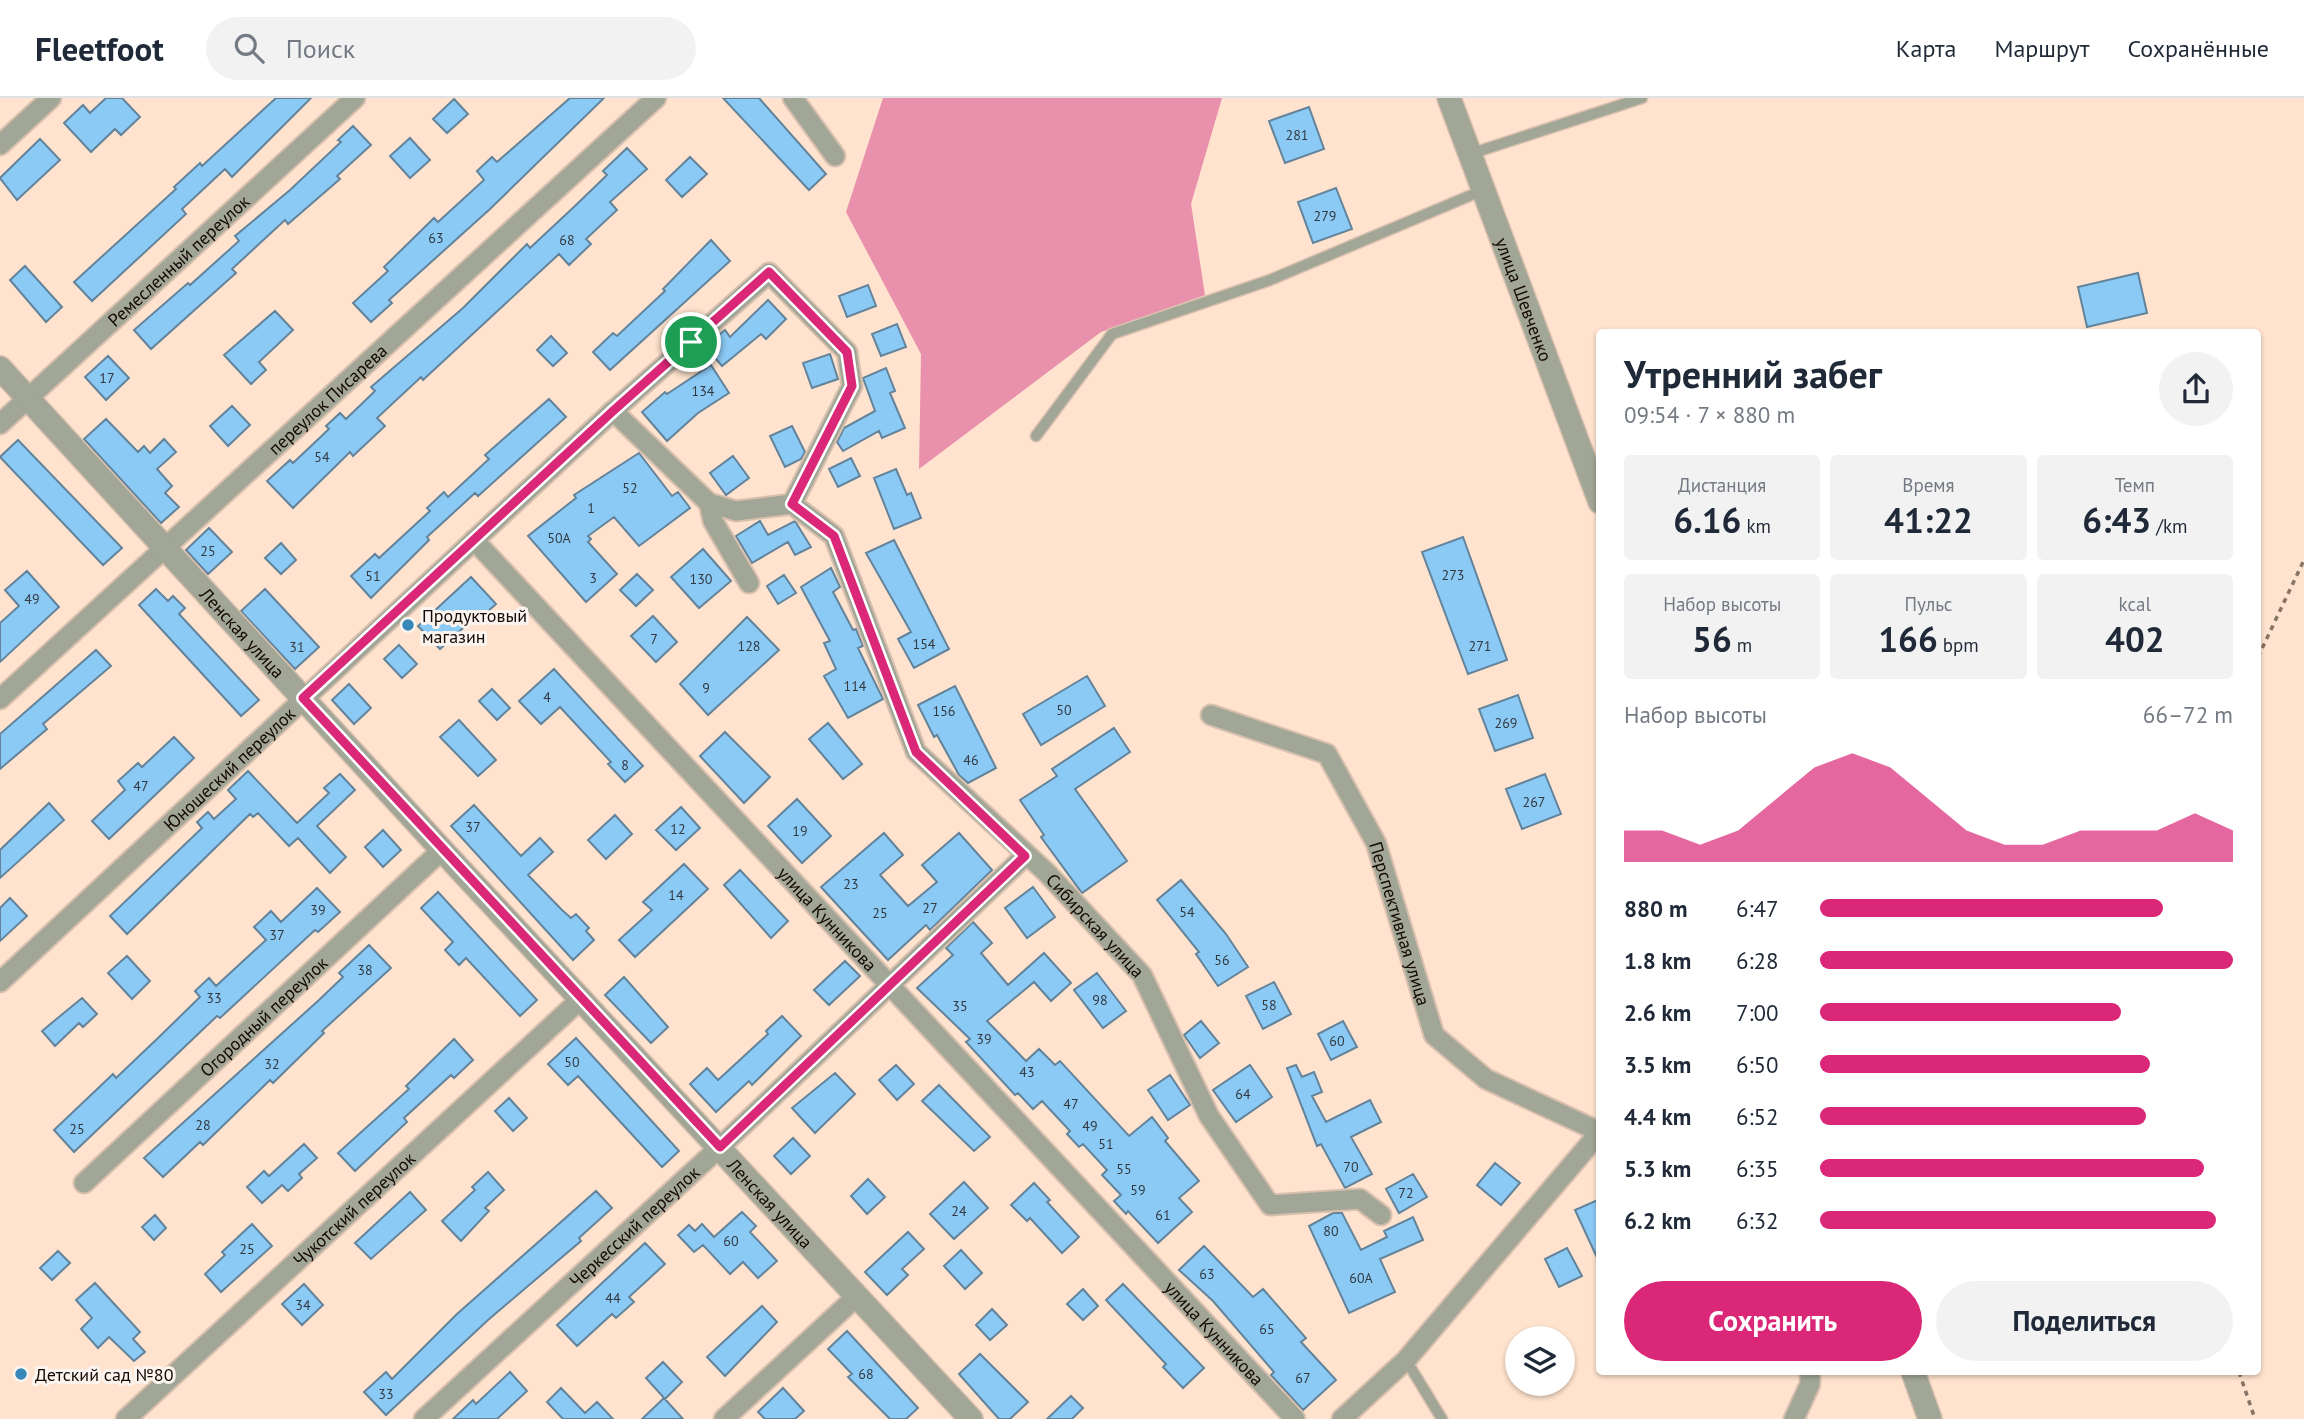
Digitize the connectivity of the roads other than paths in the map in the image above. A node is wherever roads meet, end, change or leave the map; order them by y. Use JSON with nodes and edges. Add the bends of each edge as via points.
{"nodes":[{"id":1,"x":51,"y":98,"type":"edge"},
{"id":2,"x":355,"y":98,"type":"edge"},
{"id":3,"x":656,"y":98,"type":"edge"},
{"id":4,"x":793,"y":98,"type":"edge"},
{"id":5,"x":1449,"y":98,"type":"edge"},
{"id":6,"x":1642,"y":98,"type":"edge"},
{"id":7,"x":0,"y":145,"type":"edge"},
{"id":8,"x":1469,"y":154,"type":"junction"},
{"id":9,"x":835,"y":156,"type":"dead end"},
{"id":10,"x":1481,"y":191,"type":"junction"},
{"id":11,"x":0,"y":368,"type":"edge"},
{"id":12,"x":28,"y":398,"type":"junction"},
{"id":13,"x":613,"y":411,"type":"junction"},
{"id":14,"x":0,"y":424,"type":"edge"},
{"id":15,"x":1036,"y":436,"type":"dead end"},
{"id":16,"x":1595,"y":476,"type":"edge"},
{"id":17,"x":709,"y":503,"type":"junction"},
{"id":18,"x":792,"y":504,"type":"junction"},
{"id":19,"x":474,"y":540,"type":"junction"},
{"id":20,"x":164,"y":549,"type":"junction"},
{"id":21,"x":749,"y":583,"type":"dead end"},
{"id":22,"x":303,"y":698,"type":"junction"},
{"id":23,"x":0,"y":699,"type":"edge"},
{"id":24,"x":1211,"y":715,"type":"dead end"},
{"id":25,"x":442,"y":850,"type":"junction"},
{"id":26,"x":1025,"y":856,"type":"junction"},
{"id":27,"x":0,"y":982,"type":"edge"},
{"id":28,"x":891,"y":987,"type":"junction"},
{"id":29,"x":582,"y":998,"type":"junction"},
{"id":30,"x":1596,"y":1130,"type":"edge"},
{"id":31,"x":1596,"y":1137,"type":"edge"},
{"id":32,"x":720,"y":1147,"type":"junction"},
{"id":33,"x":84,"y":1183,"type":"dead end"},
{"id":34,"x":1381,"y":1215,"type":"dead end"},
{"id":35,"x":857,"y":1296,"type":"junction"},
{"id":36,"x":1406,"y":1360,"type":"junction"},
{"id":37,"x":1810,"y":1375,"type":"edge"},
{"id":38,"x":1914,"y":1375,"type":"edge"},
{"id":39,"x":126,"y":1419,"type":"edge"},
{"id":40,"x":424,"y":1419,"type":"edge"},
{"id":41,"x":724,"y":1419,"type":"edge"},
{"id":42,"x":971,"y":1419,"type":"edge"},
{"id":43,"x":1295,"y":1419,"type":"edge"},
{"id":44,"x":1342,"y":1419,"type":"edge"},
{"id":45,"x":1442,"y":1419,"type":"edge"},
{"id":46,"x":1794,"y":1419,"type":"edge"},
{"id":47,"x":1930,"y":1419,"type":"edge"}],
"edges":[{"from":1,"to":7,"type":"street"},
{"from":2,"to":12,"type":"street","name":"Ремесленный переулок"},
{"from":3,"to":20,"type":"street","name":"переулок Писарева"},
{"from":4,"to":9,"type":"street"},
{"from":5,"to":8,"type":"street","name":"улица Шевченко"},
{"from":6,"to":8,"type":"lane"},
{"from":8,"to":10,"type":"street","name":"улица Шевченко"},
{"from":10,"to":15,"type":"lane","via":[[1270,280],[1112,334]]},
{"from":10,"to":16,"type":"street","name":"улица Шевченко"},
{"from":11,"to":12,"type":"street","name":"Ленская улица"},
{"from":12,"to":14,"type":"street","name":"Ремесленный переулок"},
{"from":12,"to":20,"type":"street","name":"Ленская улица"},
{"from":13,"to":17,"type":"street"},
{"from":13,"to":18,"type":"street","name":"Юношеский переулок","via":[[769,272],[847,352],[852,386]]},
{"from":13,"to":19,"type":"street","name":"Юношеский переулок"},
{"from":17,"to":18,"type":"street","via":[[736,510]]},
{"from":17,"to":21,"type":"street","via":[[713,521]]},
{"from":18,"to":26,"type":"street","name":"Сибирская улица","via":[[834,536],[916,752]]},
{"from":19,"to":22,"type":"street","name":"Юношеский переулок"},
{"from":19,"to":28,"type":"street","name":"улица Кунникова"},
{"from":20,"to":22,"type":"street","name":"Ленская улица"},
{"from":20,"to":23,"type":"street","name":"переулок Писарева"},
{"from":22,"to":25,"type":"street","name":"Ленская улица"},
{"from":22,"to":27,"type":"street","name":"Юношеский переулок"},
{"from":24,"to":30,"type":"street","name":"Перспективная улица","via":[[1326,754],[1376,843],[1434,1035],[1486,1079]]},
{"from":25,"to":29,"type":"street","name":"Ленская улица"},
{"from":25,"to":33,"type":"street","name":"Огородный переулок"},
{"from":26,"to":28,"type":"street","name":"Черкесский переулок"},
{"from":26,"to":34,"type":"street","name":"Сибирская улица","via":[[1047,873],[1142,975],[1209,1116],[1270,1205],[1360,1199]]},
{"from":28,"to":32,"type":"street","name":"Черкесский переулок"},
{"from":28,"to":43,"type":"street","name":"улица Кунникова"},
{"from":29,"to":32,"type":"street","name":"Ленская улица"},
{"from":29,"to":39,"type":"street","name":"Чукотский переулок"},
{"from":31,"to":36,"type":"street"},
{"from":32,"to":35,"type":"street","name":"Ленская улица"},
{"from":32,"to":40,"type":"street","name":"Черкесский переулок"},
{"from":35,"to":41,"type":"street"},
{"from":35,"to":42,"type":"street","name":"Ленская улица"},
{"from":36,"to":44,"type":"street"},
{"from":36,"to":45,"type":"lane"},
{"from":37,"to":46,"type":"street"},
{"from":38,"to":47,"type":"street"}]}
